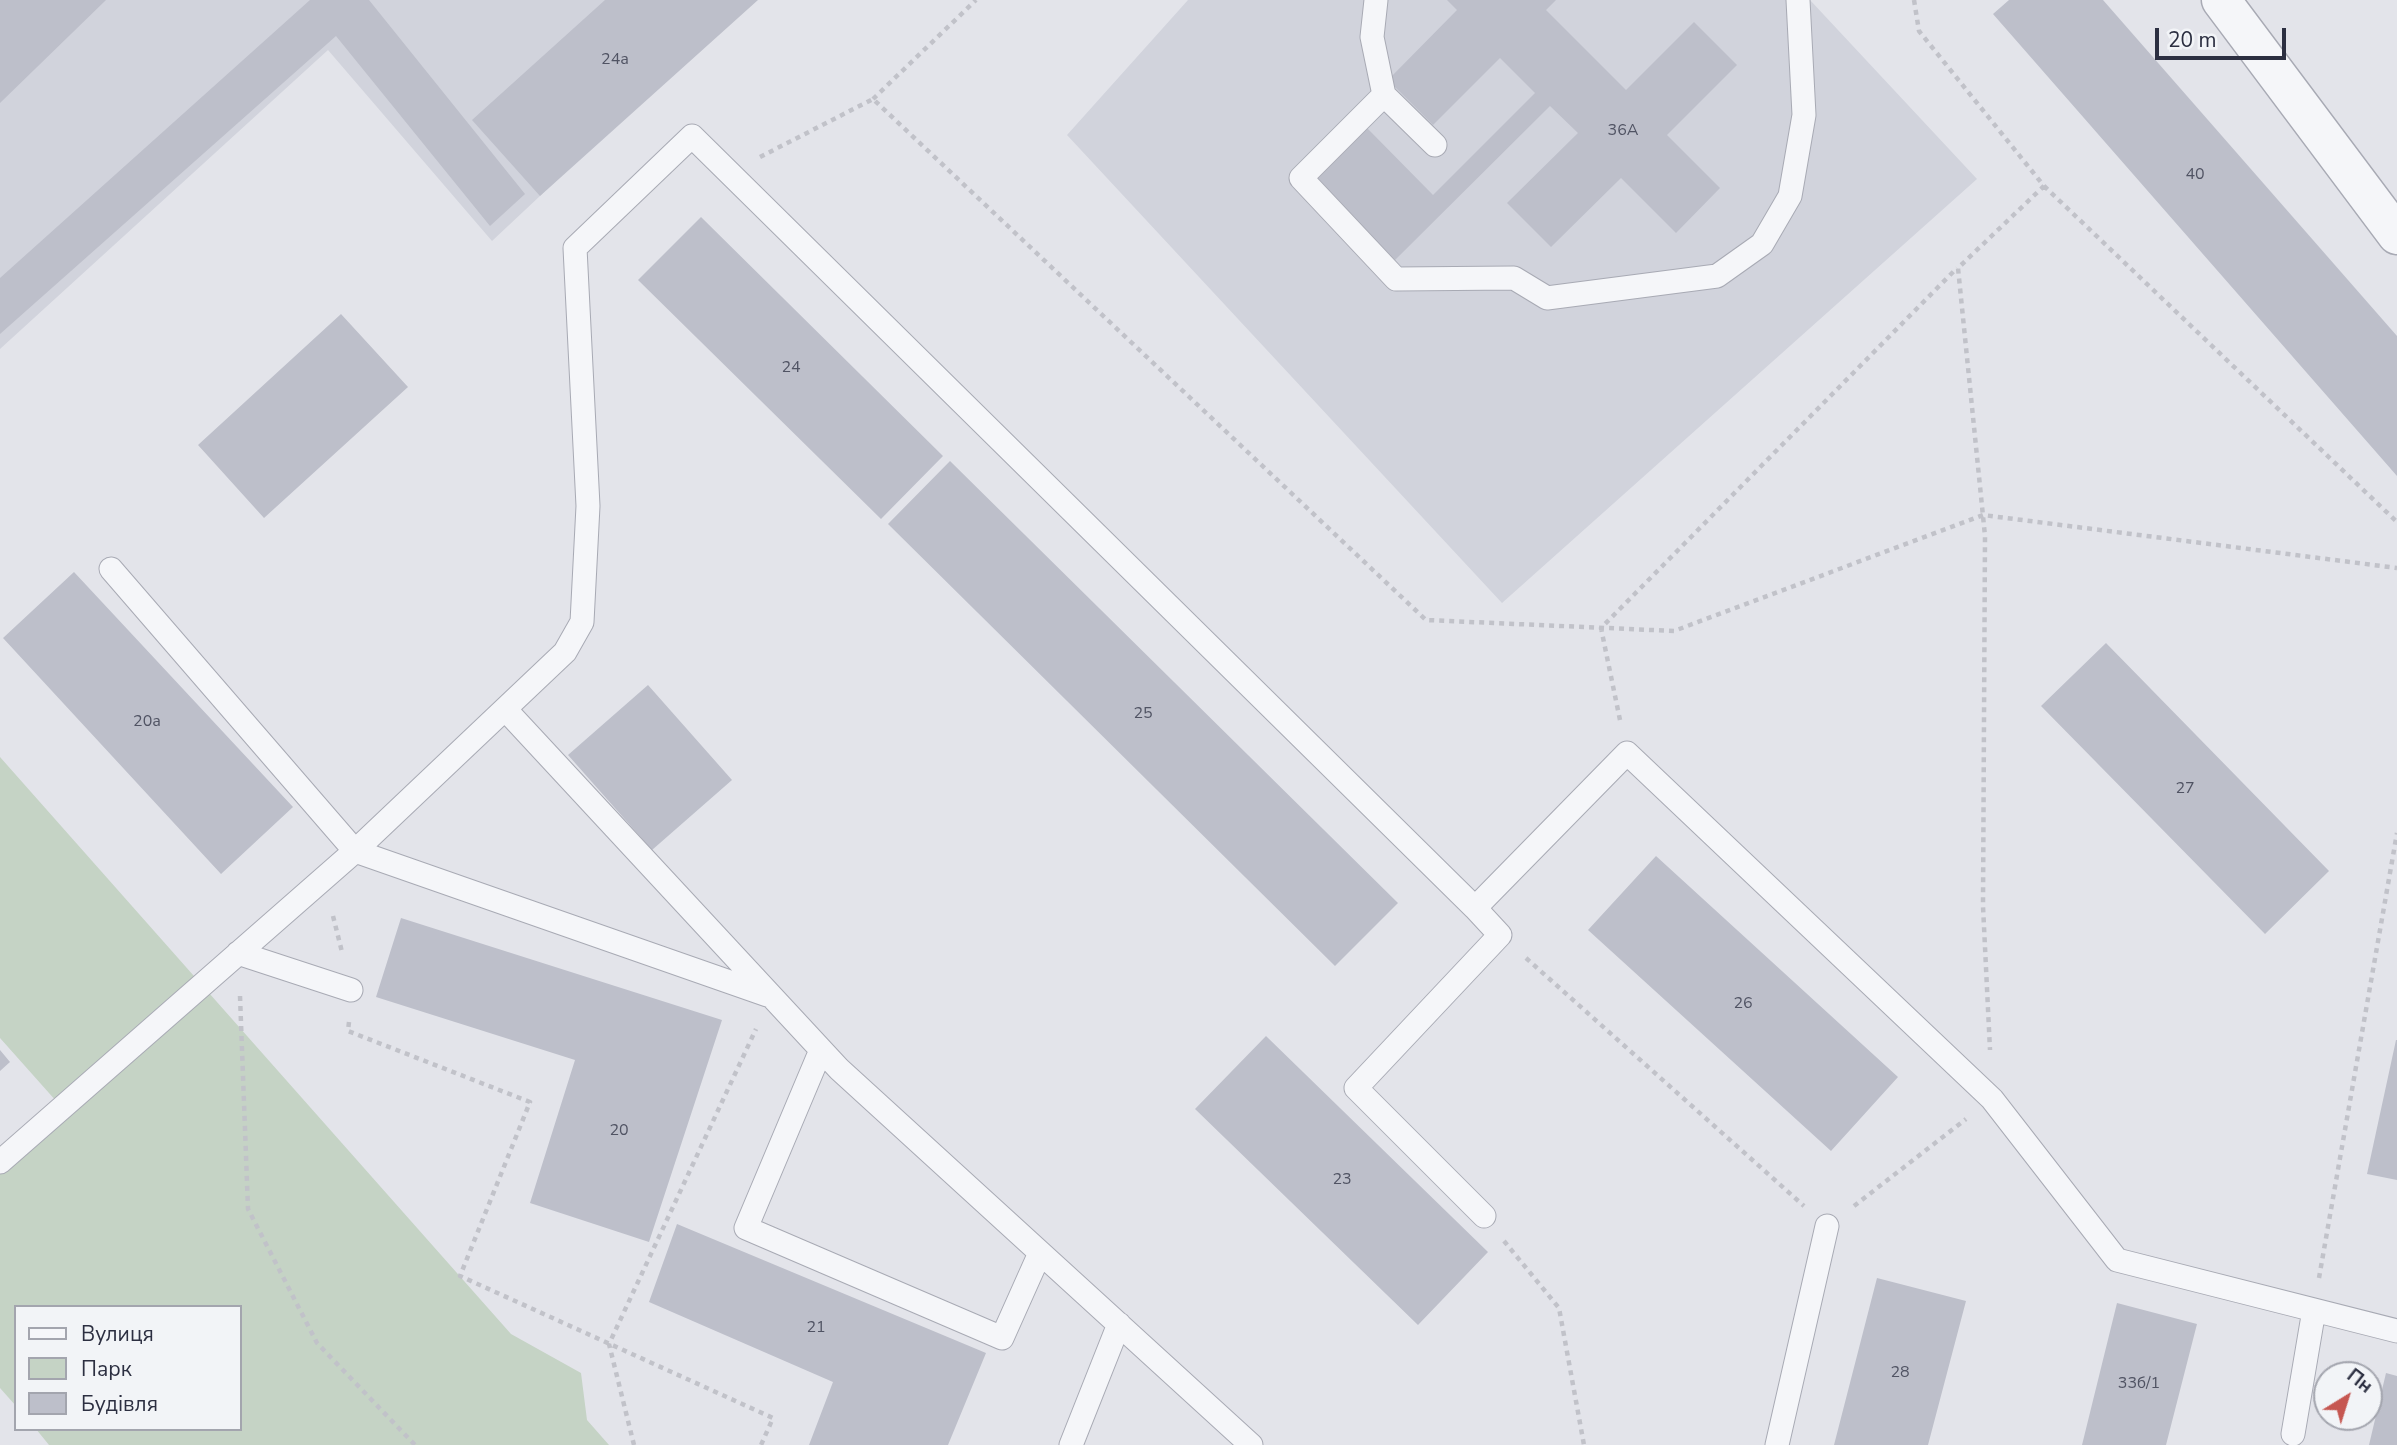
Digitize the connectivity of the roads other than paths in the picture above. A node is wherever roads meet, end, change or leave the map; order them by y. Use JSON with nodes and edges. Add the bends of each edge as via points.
{"nodes":[{"id":1,"x":1376,"y":0,"type":"edge"},
{"id":2,"x":1798,"y":0,"type":"edge"},
{"id":3,"x":2221,"y":0,"type":"edge"},
{"id":4,"x":1384,"y":95,"type":"junction"},
{"id":5,"x":1435,"y":145,"type":"dead end"},
{"id":6,"x":2397,"y":235,"type":"edge"},
{"id":7,"x":111,"y":569,"type":"dead end"},
{"id":8,"x":505,"y":709,"type":"junction"},
{"id":9,"x":355,"y":851,"type":"junction"},
{"id":10,"x":1475,"y":908,"type":"junction"},
{"id":11,"x":238,"y":953,"type":"junction"},
{"id":12,"x":351,"y":990,"type":"road end"},
{"id":13,"x":771,"y":996,"type":"junction"},
{"id":14,"x":821,"y":1050,"type":"junction"},
{"id":15,"x":0,"y":1162,"type":"edge"},
{"id":16,"x":1484,"y":1216,"type":"road end"},
{"id":17,"x":1827,"y":1226,"type":"road end"},
{"id":18,"x":1040,"y":1253,"type":"junction"},
{"id":19,"x":2314,"y":1310,"type":"junction"},
{"id":20,"x":1118,"y":1324,"type":"junction"},
{"id":21,"x":2397,"y":1331,"type":"edge"},
{"id":22,"x":2292,"y":1434,"type":"dead end"},
{"id":23,"x":1071,"y":1445,"type":"edge"},
{"id":24,"x":1251,"y":1445,"type":"edge"},
{"id":25,"x":1777,"y":1445,"type":"edge"}],
"edges":[{"from":1,"to":4,"type":"lane","via":[[1372,37]]},
{"from":2,"to":4,"type":"lane","via":[[1804,115],[1790,196],[1762,244],[1717,276],[1547,298],[1514,278],[1396,279],[1301,178]]},
{"from":3,"to":6,"type":"street"},
{"from":4,"to":5,"type":"lane"},
{"from":7,"to":9,"type":"lane"},
{"from":8,"to":9,"type":"lane"},
{"from":8,"to":10,"type":"lane","via":[[565,652],[582,622],[588,506],[575,248],[692,136]]},
{"from":8,"to":13,"type":"lane"},
{"from":9,"to":11,"type":"lane"},
{"from":9,"to":13,"type":"lane"},
{"from":10,"to":16,"type":"lane","via":[[1500,935],[1356,1088]]},
{"from":10,"to":19,"type":"lane","via":[[1627,752],[1992,1099],[2117,1260]]},
{"from":11,"to":12,"type":"lane"},
{"from":11,"to":15,"type":"lane"},
{"from":13,"to":14,"type":"lane"},
{"from":14,"to":18,"type":"lane"},
{"from":14,"to":18,"type":"lane","via":[[746,1228],[1002,1338]]},
{"from":17,"to":25,"type":"lane"},
{"from":18,"to":20,"type":"lane"},
{"from":19,"to":21,"type":"lane"},
{"from":19,"to":22,"type":"lane"},
{"from":20,"to":23,"type":"lane"},
{"from":20,"to":24,"type":"lane"}]}
